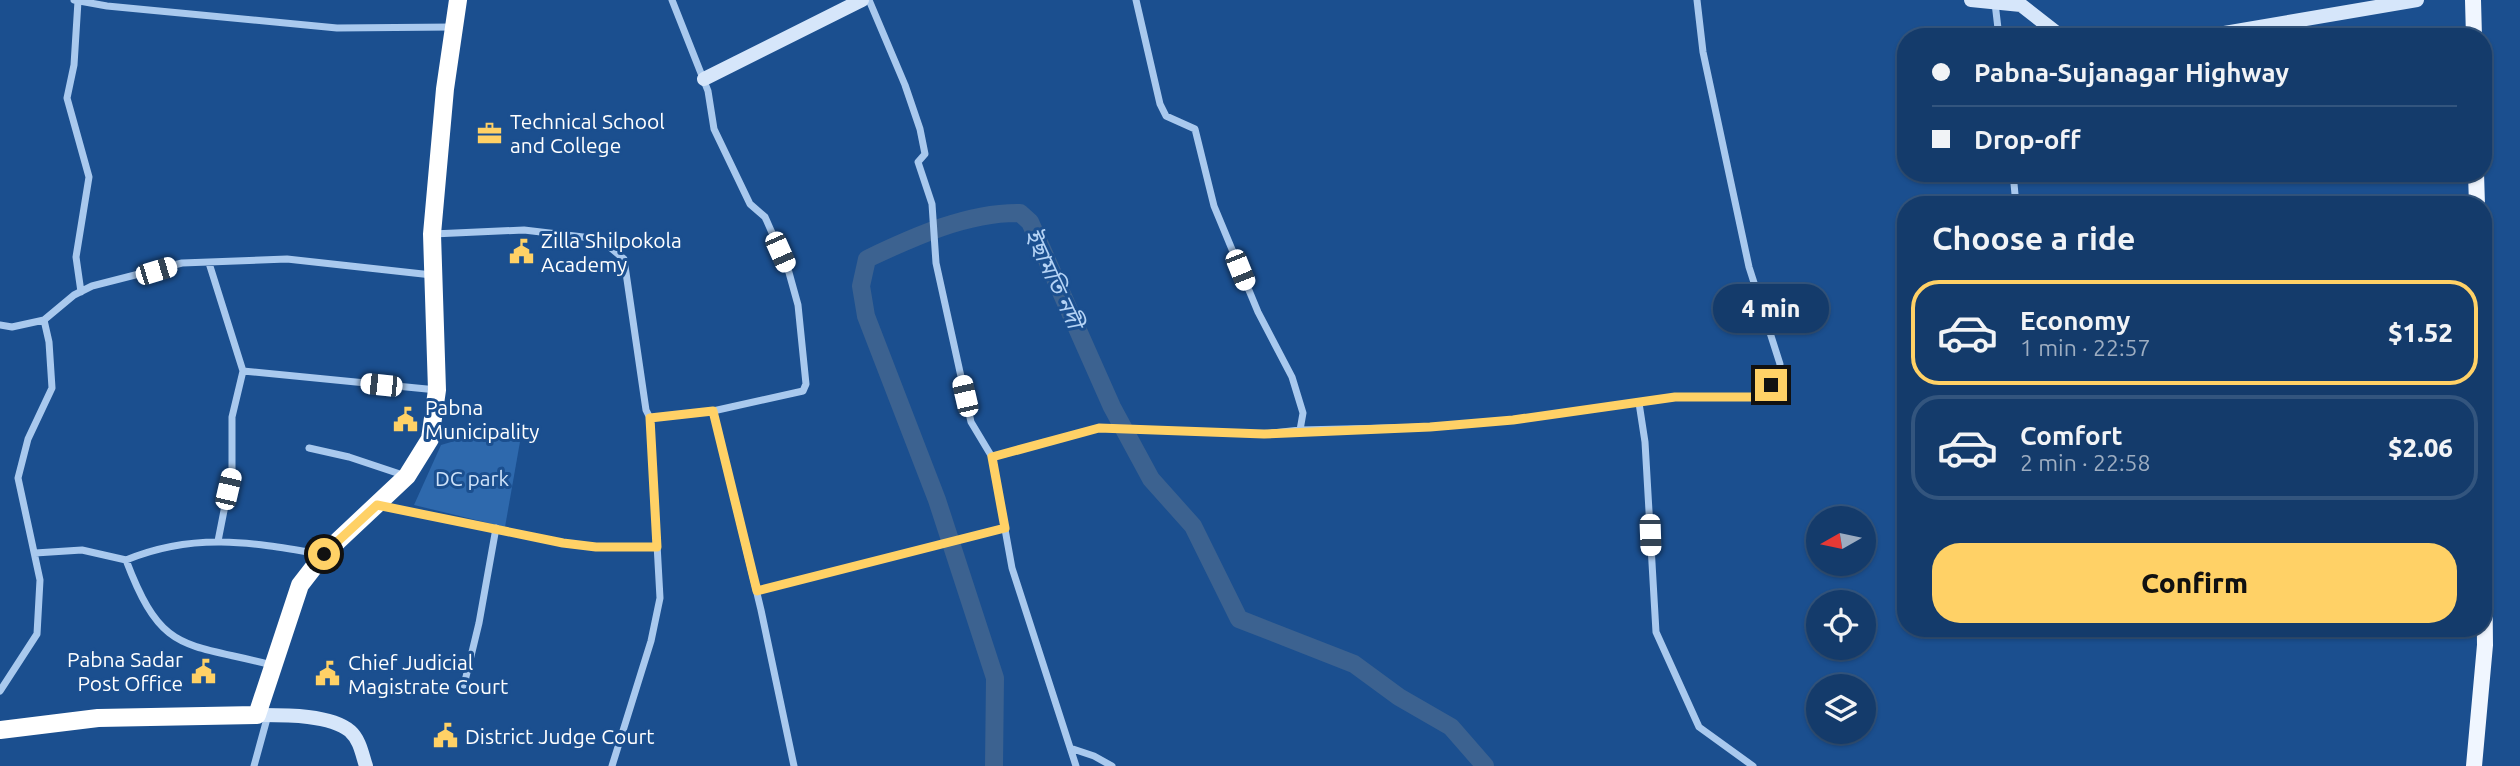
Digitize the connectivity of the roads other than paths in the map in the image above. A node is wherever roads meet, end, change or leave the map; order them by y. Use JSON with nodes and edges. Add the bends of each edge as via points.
{"nodes":[{"id":1,"x":173,"y":0,"type":"edge"},
{"id":2,"x":458,"y":0,"type":"edge"},
{"id":3,"x":672,"y":0,"type":"edge"},
{"id":4,"x":862,"y":0,"type":"edge"},
{"id":5,"x":869,"y":0,"type":"edge"},
{"id":6,"x":1136,"y":0,"type":"edge"},
{"id":7,"x":1697,"y":0,"type":"edge"},
{"id":8,"x":1971,"y":0,"type":"edge"},
{"id":9,"x":2417,"y":0,"type":"edge"},
{"id":10,"x":2473,"y":0,"type":"edge"},
{"id":11,"x":76,"y":1,"type":"edge"},
{"id":12,"x":1995,"y":3,"type":"junction"},
{"id":13,"x":2021,"y":3,"type":"edge"},
{"id":14,"x":172,"y":10,"type":"junction"},
{"id":15,"x":454,"y":27,"type":"junction"},
{"id":16,"x":1998,"y":28,"type":"edge"},
{"id":17,"x":2052,"y":28,"type":"edge"},
{"id":18,"x":2254,"y":28,"type":"edge"},
{"id":19,"x":2474,"y":28,"type":"edge"},
{"id":20,"x":704,"y":79,"type":"junction"},
{"id":21,"x":432,"y":234,"type":"junction"},
{"id":22,"x":209,"y":262,"type":"junction"},
{"id":23,"x":433,"y":275,"type":"junction"},
{"id":24,"x":81,"y":292,"type":"junction"},
{"id":25,"x":44,"y":320,"type":"junction"},
{"id":26,"x":0,"y":325,"type":"edge"},
{"id":27,"x":243,"y":371,"type":"junction"},
{"id":28,"x":437,"y":390,"type":"junction"},
{"id":29,"x":1639,"y":403,"type":"junction"},
{"id":30,"x":713,"y":411,"type":"junction"},
{"id":31,"x":650,"y":418,"type":"junction"},
{"id":32,"x":1300,"y":430,"type":"junction"},
{"id":33,"x":309,"y":448,"type":"dead end"},
{"id":34,"x":992,"y":457,"type":"junction"},
{"id":35,"x":407,"y":477,"type":"junction"},
{"id":36,"x":377,"y":505,"type":"junction"},
{"id":37,"x":496,"y":528,"type":"junction"},
{"id":38,"x":1005,"y":528,"type":"junction"},
{"id":39,"x":218,"y":541,"type":"junction"},
{"id":40,"x":657,"y":547,"type":"junction"},
{"id":41,"x":35,"y":553,"type":"junction"},
{"id":42,"x":324,"y":554,"type":"junction"},
{"id":43,"x":126,"y":560,"type":"junction"},
{"id":44,"x":757,"y":591,"type":"junction"},
{"id":45,"x":2485,"y":637,"type":"edge"},
{"id":46,"x":272,"y":665,"type":"junction"},
{"id":47,"x":464,"y":685,"type":"dead end"},
{"id":48,"x":0,"y":691,"type":"edge"},
{"id":49,"x":262,"y":715,"type":"junction"},
{"id":50,"x":0,"y":730,"type":"edge"},
{"id":51,"x":1073,"y":749,"type":"junction"},
{"id":52,"x":254,"y":766,"type":"edge"},
{"id":53,"x":366,"y":766,"type":"edge"},
{"id":54,"x":612,"y":766,"type":"edge"},
{"id":55,"x":794,"y":766,"type":"edge"},
{"id":56,"x":1076,"y":766,"type":"edge"},
{"id":57,"x":1112,"y":766,"type":"edge"},
{"id":58,"x":1753,"y":766,"type":"edge"},
{"id":59,"x":2474,"y":766,"type":"edge"}],
"edges":[{"from":1,"to":14,"type":"street"},
{"from":2,"to":15,"type":"highway"},
{"from":3,"to":20,"type":"street"},
{"from":4,"to":20,"type":"street"},
{"from":5,"to":34,"type":"street","via":[[920,129],[925,154],[918,162],[934,223],[936,263],[971,422]]},
{"from":6,"to":32,"type":"street","via":[[1160,104],[1166,116],[1195,129],[1214,206],[1258,312],[1292,377],[1303,413]]},
{"from":7,"to":29,"type":"street","via":[[1703,52],[1749,267],[1780,371],[1765,394],[1755,397],[1675,397]]},
{"from":8,"to":12,"type":"street"},
{"from":9,"to":18,"type":"street"},
{"from":10,"to":19,"type":"main road"},
{"from":11,"to":14,"type":"street"},
{"from":11,"to":24,"type":"street","via":[[74,65],[67,98],[89,177],[76,257]]},
{"from":12,"to":13,"type":"street"},
{"from":12,"to":16,"type":"street"},
{"from":13,"to":17,"type":"street"},
{"from":14,"to":15,"type":"street","via":[[337,29]]},
{"from":15,"to":21,"type":"highway"},
{"from":20,"to":30,"type":"street","via":[[714,129],[750,204],[765,217],[788,269],[798,304],[806,378],[803,391]]},
{"from":21,"to":23,"type":"highway"},
{"from":21,"to":31,"type":"street","via":[[524,230],[600,239],[614,248],[628,273]]},
{"from":22,"to":23,"type":"street","via":[[287,259]]},
{"from":22,"to":24,"type":"street","via":[[182,263]]},
{"from":22,"to":27,"type":"street"},
{"from":23,"to":28,"type":"highway"},
{"from":24,"to":25,"type":"street"},
{"from":25,"to":26,"type":"street"},
{"from":25,"to":41,"type":"street","via":[[52,388],[33,427],[18,478]]},
{"from":27,"to":28,"type":"street"},
{"from":27,"to":39,"type":"street","via":[[232,417],[232,470]]},
{"from":28,"to":35,"type":"highway","via":[[430,439]]},
{"from":29,"to":32,"type":"street","via":[[1430,427]]},
{"from":29,"to":58,"type":"street","via":[[1656,632],[1699,727]]},
{"from":30,"to":31,"type":"street"},
{"from":30,"to":44,"type":"street"},
{"from":31,"to":40,"type":"street"},
{"from":32,"to":34,"type":"street","via":[[1264,434],[1099,428]]},
{"from":33,"to":35,"type":"street"},
{"from":34,"to":38,"type":"street"},
{"from":35,"to":36,"type":"highway"},
{"from":36,"to":37,"type":"street"},
{"from":36,"to":42,"type":"highway"},
{"from":37,"to":40,"type":"street","via":[[596,547]]},
{"from":37,"to":47,"type":"street"},
{"from":38,"to":44,"type":"street"},
{"from":38,"to":51,"type":"street","via":[[1028,622]]},
{"from":39,"to":42,"type":"street"},
{"from":39,"to":43,"type":"street","via":[[158,547]]},
{"from":40,"to":54,"type":"street","via":[[660,598]]},
{"from":41,"to":43,"type":"street","via":[[82,551]]},
{"from":41,"to":48,"type":"street","via":[[40,580],[37,634]]},
{"from":42,"to":46,"type":"highway","via":[[299,585]]},
{"from":43,"to":46,"type":"street","via":[[158,626],[184,645]]},
{"from":44,"to":55,"type":"street"},
{"from":45,"to":59,"type":"main road"},
{"from":46,"to":49,"type":"highway"},
{"from":49,"to":50,"type":"highway","via":[[98,718]]},
{"from":49,"to":52,"type":"street"},
{"from":49,"to":53,"type":"street","via":[[296,715],[341,726],[359,742]]},
{"from":51,"to":56,"type":"street"},
{"from":51,"to":57,"type":"street"}]}
